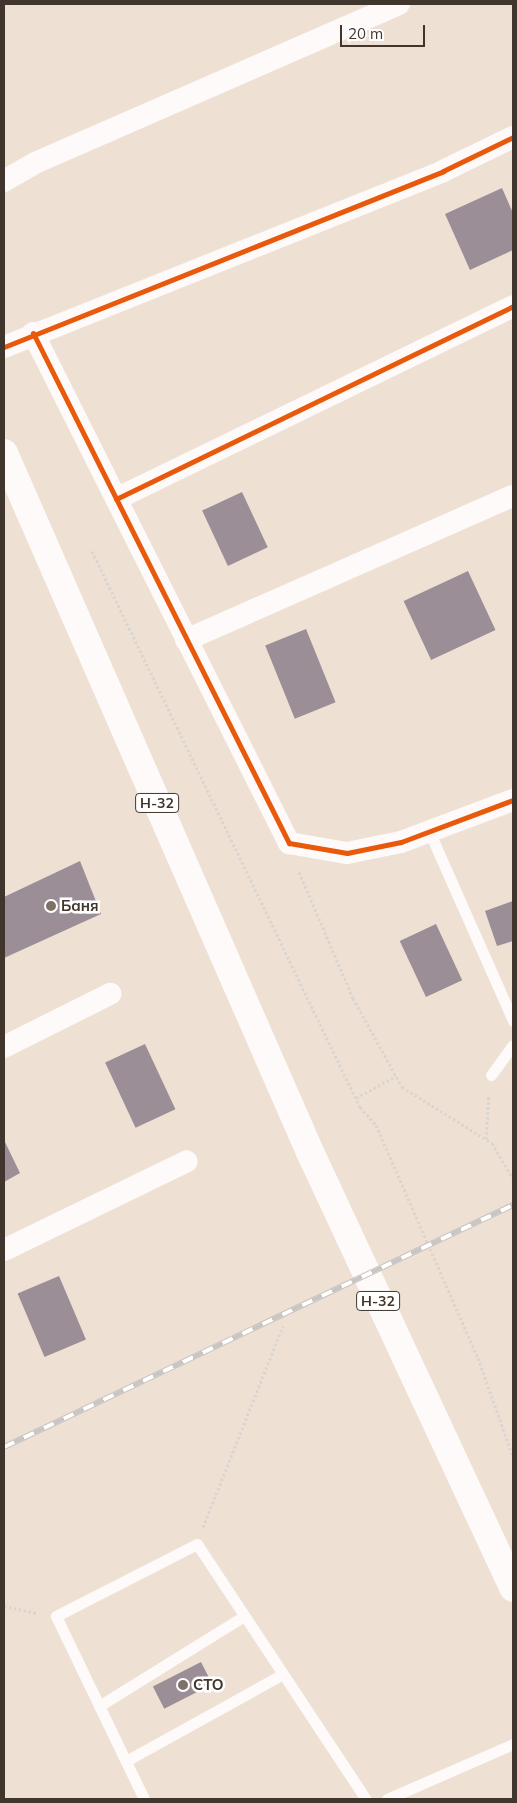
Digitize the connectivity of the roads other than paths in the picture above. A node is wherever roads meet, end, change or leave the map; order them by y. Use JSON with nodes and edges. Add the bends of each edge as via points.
{"nodes":[{"id":1,"x":399,"y":4,"type":"edge"},
{"id":2,"x":513,"y":137,"type":"edge"},
{"id":3,"x":4,"y":181,"type":"edge"},
{"id":4,"x":513,"y":306,"type":"edge"},
{"id":5,"x":33,"y":333,"type":"junction"},
{"id":6,"x":4,"y":347,"type":"edge"},
{"id":7,"x":4,"y":453,"type":"edge"},
{"id":8,"x":513,"y":496,"type":"edge"},
{"id":9,"x":116,"y":499,"type":"junction"},
{"id":10,"x":186,"y":640,"type":"junction"},
{"id":11,"x":513,"y":800,"type":"edge"},
{"id":12,"x":429,"y":831,"type":"junction"},
{"id":13,"x":110,"y":994,"type":"dead end"},
{"id":14,"x":513,"y":1022,"type":"edge"},
{"id":15,"x":513,"y":1045,"type":"edge"},
{"id":16,"x":4,"y":1047,"type":"edge"},
{"id":17,"x":490,"y":1075,"type":"road end"},
{"id":18,"x":188,"y":1161,"type":"dead end"},
{"id":19,"x":4,"y":1250,"type":"edge"},
{"id":20,"x":513,"y":1588,"type":"edge"},
{"id":21,"x":244,"y":1616,"type":"junction"},
{"id":22,"x":283,"y":1674,"type":"junction"},
{"id":23,"x":99,"y":1706,"type":"junction"},
{"id":24,"x":513,"y":1744,"type":"edge"},
{"id":25,"x":126,"y":1762,"type":"junction"},
{"id":26,"x":144,"y":1799,"type":"edge"},
{"id":27,"x":366,"y":1799,"type":"edge"},
{"id":28,"x":387,"y":1799,"type":"edge"}],
"edges":[{"from":1,"to":3,"type":"street"},
{"from":2,"to":5,"type":"street","via":[[443,171]]},
{"from":4,"to":9,"type":"street"},
{"from":5,"to":6,"type":"street"},
{"from":5,"to":9,"type":"street"},
{"from":7,"to":20,"type":"main road","number":"Н-32","via":[[310,1152]]},
{"from":8,"to":10,"type":"street"},
{"from":9,"to":10,"type":"street"},
{"from":10,"to":12,"type":"street","via":[[289,843],[347,853]]},
{"from":11,"to":12,"type":"street"},
{"from":12,"to":14,"type":"lane"},
{"from":13,"to":16,"type":"street"},
{"from":15,"to":17,"type":"lane"},
{"from":18,"to":19,"type":"street"},
{"from":21,"to":22,"type":"lane"},
{"from":21,"to":23,"type":"lane"},
{"from":21,"to":23,"type":"lane","via":[[197,1544],[56,1616]]},
{"from":22,"to":25,"type":"lane"},
{"from":22,"to":27,"type":"lane"},
{"from":23,"to":25,"type":"lane"},
{"from":24,"to":28,"type":"lane"},
{"from":25,"to":26,"type":"lane"}]}
